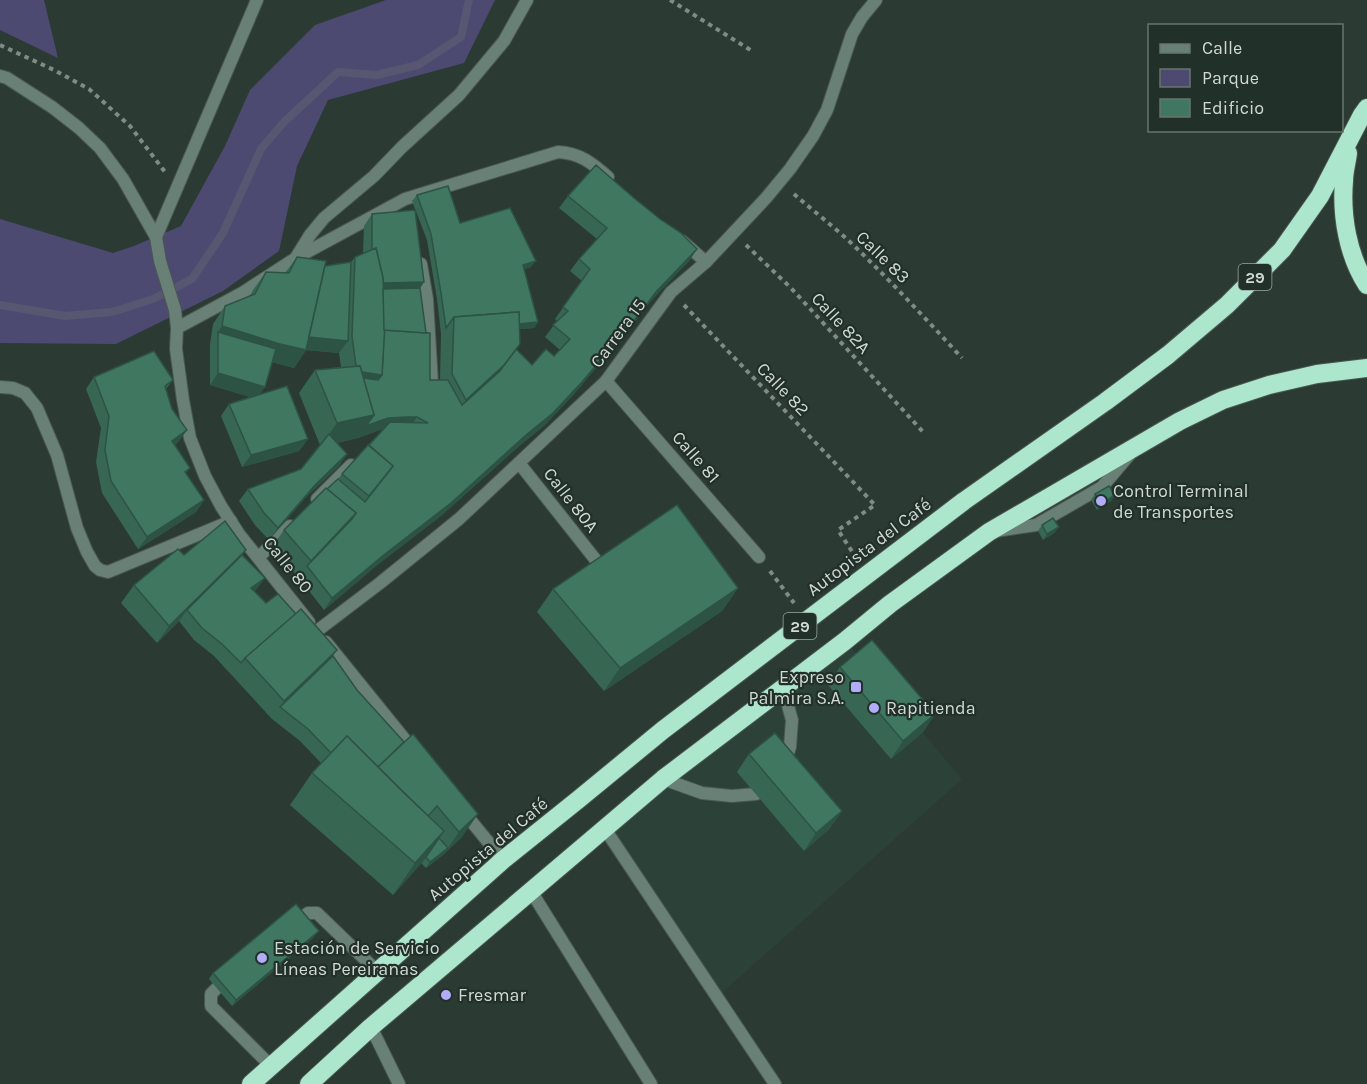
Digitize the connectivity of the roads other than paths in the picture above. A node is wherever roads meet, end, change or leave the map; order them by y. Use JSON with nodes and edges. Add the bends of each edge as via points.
{"nodes":[{"id":1,"x":256,"y":0,"type":"edge"},
{"id":2,"x":527,"y":0,"type":"edge"},
{"id":3,"x":876,"y":0,"type":"edge"},
{"id":4,"x":0,"y":76,"type":"edge"},
{"id":5,"x":1365,"y":112,"type":"edge"},
{"id":6,"x":618,"y":186,"type":"edge"},
{"id":7,"x":671,"y":232,"type":"edge"},
{"id":8,"x":156,"y":237,"type":"junction"},
{"id":9,"x":418,"y":252,"type":"edge"},
{"id":10,"x":296,"y":258,"type":"junction"},
{"id":11,"x":706,"y":262,"type":"junction"},
{"id":12,"x":1367,"y":285,"type":"edge"},
{"id":13,"x":177,"y":328,"type":"junction"},
{"id":14,"x":1367,"y":368,"type":"edge"},
{"id":15,"x":606,"y":381,"type":"junction"},
{"id":16,"x":432,"y":383,"type":"edge"},
{"id":17,"x":0,"y":387,"type":"edge"},
{"id":18,"x":357,"y":459,"type":"edge"},
{"id":19,"x":519,"y":463,"type":"junction"},
{"id":20,"x":231,"y":521,"type":"junction"},
{"id":21,"x":259,"y":557,"type":"junction"},
{"id":22,"x":759,"y":557,"type":"road end"},
{"id":23,"x":595,"y":559,"type":"edge"},
{"id":24,"x":317,"y":631,"type":"junction"},
{"id":25,"x":783,"y":688,"type":"junction"},
{"id":26,"x":421,"y":759,"type":"edge"},
{"id":27,"x":782,"y":773,"type":"edge"},
{"id":28,"x":663,"y":779,"type":"junction"},
{"id":29,"x":756,"y":794,"type":"dead end"},
{"id":30,"x":451,"y":796,"type":"edge"},
{"id":31,"x":605,"y":829,"type":"junction"},
{"id":32,"x":503,"y":860,"type":"junction"},
{"id":33,"x":531,"y":891,"type":"junction"},
{"id":34,"x":300,"y":920,"type":"edge"},
{"id":35,"x":378,"y":972,"type":"junction"},
{"id":36,"x":217,"y":988,"type":"edge"},
{"id":37,"x":371,"y":1027,"type":"junction"},
{"id":38,"x":271,"y":1066,"type":"junction"},
{"id":39,"x":251,"y":1084,"type":"edge"},
{"id":40,"x":309,"y":1084,"type":"edge"},
{"id":41,"x":399,"y":1084,"type":"edge"},
{"id":42,"x":651,"y":1084,"type":"edge"},
{"id":43,"x":775,"y":1084,"type":"edge"}],
"edges":[{"from":1,"to":8,"type":"street"},
{"from":2,"to":10,"type":"street","via":[[504,41],[459,95],[324,218]]},
{"from":3,"to":11,"type":"street","name":"Carrera 15","via":[[852,34],[827,110],[813,136],[780,182]]},
{"from":4,"to":8,"type":"street","via":[[52,107],[100,148]]},
{"from":5,"to":12,"type":"highway","via":[[1350,147],[1344,180],[1344,215],[1350,248]]},
{"from":5,"to":32,"type":"highway","name":"Autopista del Café","number":"29","via":[[1320,196],[1282,250],[1227,305],[1159,362],[964,501],[663,730]]},
{"from":6,"to":10,"type":"street","via":[[591,163],[572,153],[558,152],[406,204]]},
{"from":7,"to":11,"type":"street"},
{"from":8,"to":13,"type":"street","name":"Calle 80"},
{"from":9,"to":16,"type":"street","via":[[427,299]]},
{"from":10,"to":13,"type":"street"},
{"from":11,"to":15,"type":"street","name":"Carrera 15","via":[[671,292]]},
{"from":13,"to":20,"type":"street","name":"Calle 80","via":[[176,349],[190,438],[205,476]]},
{"from":14,"to":25,"type":"highway","number":"29","via":[[1317,374],[1260,388],[1223,400],[1180,421],[989,532]]},
{"from":15,"to":19,"type":"street","name":"Carrera 15"},
{"from":15,"to":22,"type":"street","name":"Calle 81"},
{"from":17,"to":20,"type":"street","via":[[25,393],[37,408],[57,455],[77,528],[100,570],[108,572]]},
{"from":18,"to":21,"type":"street"},
{"from":19,"to":23,"type":"street","name":"Calle 80A"},
{"from":19,"to":24,"type":"street","name":"Carrera 15","via":[[459,519]]},
{"from":20,"to":21,"type":"street","name":"Calle 80"},
{"from":21,"to":24,"type":"street","name":"Calle 80"},
{"from":24,"to":26,"type":"street","name":"Calle 80"},
{"from":25,"to":27,"type":"street","via":[[792,720],[790,747]]},
{"from":25,"to":28,"type":"highway","number":"29"},
{"from":28,"to":29,"type":"street","via":[[702,793]]},
{"from":28,"to":31,"type":"highway","number":"29"},
{"from":30,"to":32,"type":"street"},
{"from":31,"to":33,"type":"highway","number":"29"},
{"from":31,"to":43,"type":"street"},
{"from":32,"to":35,"type":"highway","name":"Autopista del Café","number":"29"},
{"from":33,"to":37,"type":"highway","number":"29"},
{"from":33,"to":42,"type":"street"},
{"from":34,"to":35,"type":"street","via":[[308,913],[317,913]]},
{"from":35,"to":38,"type":"highway","name":"Autopista del Café","number":"29"},
{"from":36,"to":38,"type":"street","via":[[211,994],[211,1006]]},
{"from":37,"to":40,"type":"highway","number":"29"},
{"from":37,"to":41,"type":"street"},
{"from":38,"to":39,"type":"highway","name":"Autopista del Café","number":"29"}]}
